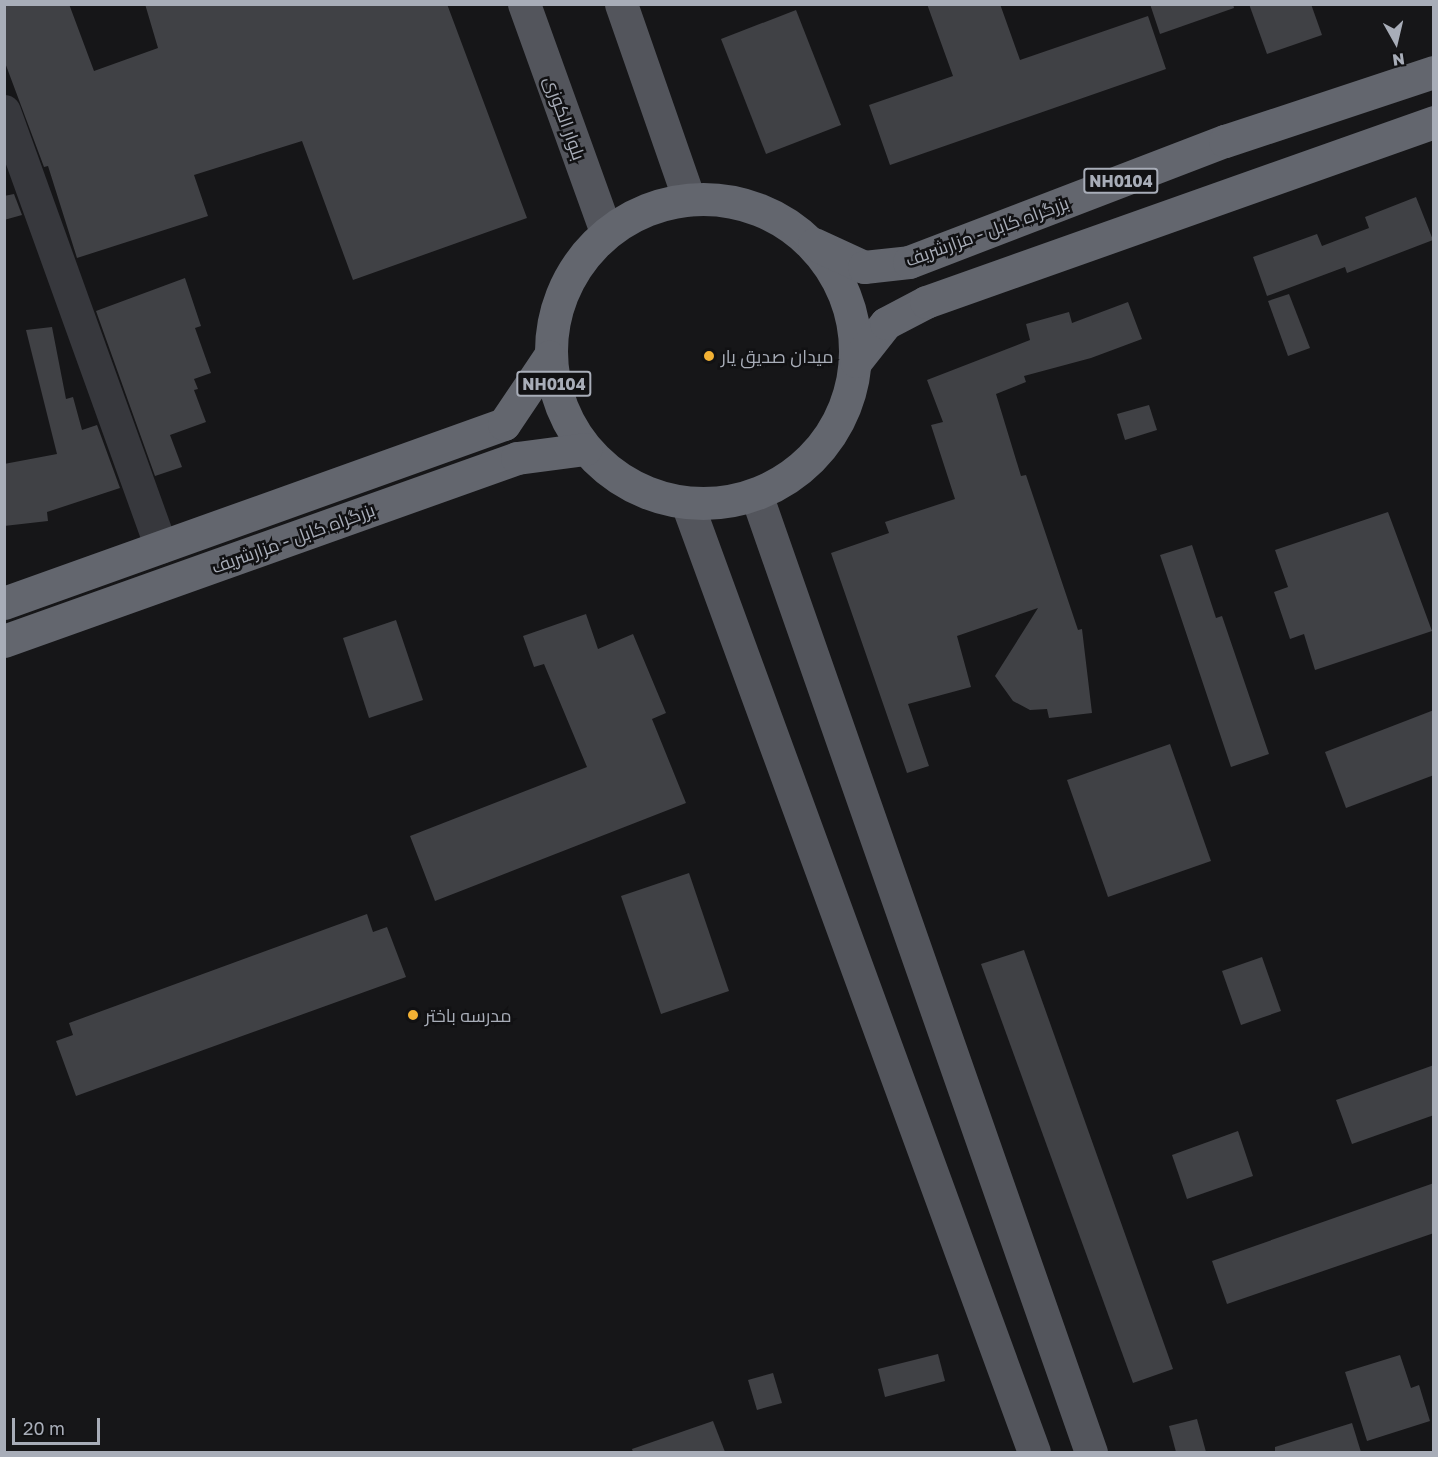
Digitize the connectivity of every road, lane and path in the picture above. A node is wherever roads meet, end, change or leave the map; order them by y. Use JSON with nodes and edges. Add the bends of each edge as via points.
{"nodes":[{"id":1,"x":524,"y":4,"type":"edge"},
{"id":2,"x":621,"y":4,"type":"edge"},
{"id":3,"x":1434,"y":72,"type":"edge"},
{"id":4,"x":4,"y":111,"type":"edge"},
{"id":5,"x":1434,"y":122,"type":"edge"},
{"id":6,"x":17,"y":184,"type":"edge"},
{"id":7,"x":689,"y":199,"type":"junction"},
{"id":8,"x":606,"y":232,"type":"junction"},
{"id":9,"x":812,"y":243,"type":"junction"},
{"id":10,"x":549,"y":357,"type":"junction"},
{"id":11,"x":856,"y":361,"type":"junction"},
{"id":12,"x":585,"y":449,"type":"junction"},
{"id":13,"x":756,"y":494,"type":"junction"},
{"id":14,"x":688,"y":506,"type":"junction"},
{"id":15,"x":161,"y":547,"type":"junction"},
{"id":16,"x":4,"y":603,"type":"edge"},
{"id":17,"x":4,"y":641,"type":"edge"},
{"id":18,"x":1034,"y":1452,"type":"edge"},
{"id":19,"x":1091,"y":1452,"type":"edge"}],
"edges":[{"from":1,"to":8,"type":"main road","name":"بلوار الکوزی"},
{"from":2,"to":7,"type":"main road"},
{"from":3,"to":9,"type":"highway","name":"بزرگراه کابل - مزارشریف","number":"NH0104","via":[[1225,141],[909,262],[864,267]]},
{"from":4,"to":6,"type":"street"},
{"from":5,"to":11,"type":"highway","number":"NH0104","via":[[926,302],[886,323]]},
{"from":6,"to":15,"type":"street"},
{"from":7,"to":8,"type":"highway","number":"NH0104","via":[[645,209]]},
{"from":7,"to":9,"type":"highway","number":"NH0104","via":[[733,201],[776,216]]},
{"from":8,"to":10,"type":"highway","number":"NH0104","via":[[574,267],[554,310]]},
{"from":9,"to":11,"type":"highway","number":"NH0104","via":[[837,277],[853,318]]},
{"from":10,"to":12,"type":"highway","number":"NH0104","via":[[559,406]]},
{"from":10,"to":15,"type":"highway","name":"بزرگراه کابل - مزارشریف","number":"NH0104","via":[[504,424]]},
{"from":11,"to":13,"type":"highway","number":"NH0104","via":[[847,403],[826,442],[795,473]]},
{"from":12,"to":14,"type":"highway","number":"NH0104","via":[[618,479]]},
{"from":12,"to":17,"type":"highway","name":"بزرگراه کابل - مزارشریف","via":[[517,458]]},
{"from":13,"to":14,"type":"highway","number":"NH0104"},
{"from":13,"to":19,"type":"main road"},
{"from":14,"to":18,"type":"main road"},
{"from":15,"to":16,"type":"highway","name":"بزرگراه کابل - مزارشریف","number":"NH0104"}]}
